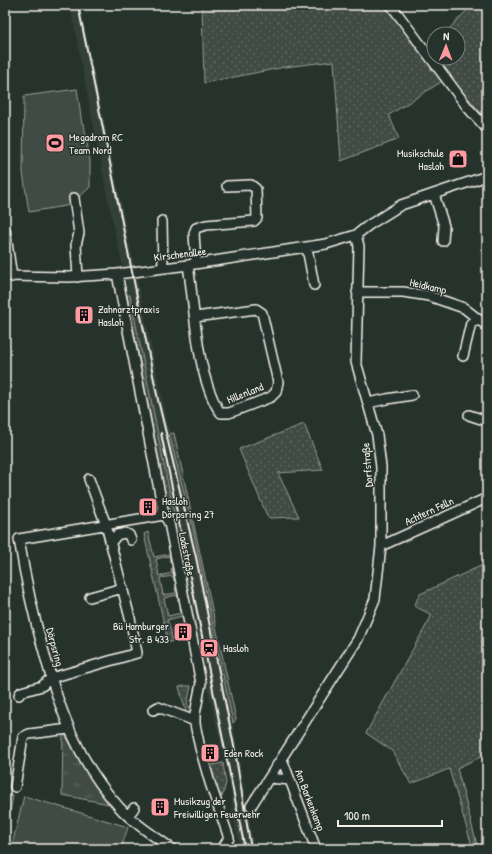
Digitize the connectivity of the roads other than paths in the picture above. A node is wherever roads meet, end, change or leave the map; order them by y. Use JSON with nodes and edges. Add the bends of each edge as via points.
{"nodes":[{"id":1,"x":391,"y":5,"type":"edge"},
{"id":2,"x":487,"y":129,"type":"edge"},
{"id":3,"x":487,"y":176,"type":"edge"},
{"id":4,"x":227,"y":186,"type":"dead end"},
{"id":5,"x":434,"y":194,"type":"junction"},
{"id":6,"x":74,"y":198,"type":"dead end"},
{"id":7,"x":162,"y":221,"type":"dead end"},
{"id":8,"x":5,"y":229,"type":"edge"},
{"id":9,"x":356,"y":235,"type":"junction"},
{"id":10,"x":443,"y":240,"type":"dead end"},
{"id":11,"x":307,"y":248,"type":"junction"},
{"id":12,"x":192,"y":265,"type":"junction"},
{"id":13,"x":163,"y":268,"type":"junction"},
{"id":14,"x":117,"y":274,"type":"junction"},
{"id":15,"x":8,"y":276,"type":"edge"},
{"id":16,"x":78,"y":277,"type":"junction"},
{"id":17,"x":314,"y":285,"type":"dead end"},
{"id":18,"x":357,"y":292,"type":"junction"},
{"id":19,"x":195,"y":317,"type":"junction"},
{"id":20,"x":479,"y":320,"type":"junction"},
{"id":21,"x":487,"y":326,"type":"edge"},
{"id":22,"x":463,"y":356,"type":"dead end"},
{"id":23,"x":412,"y":395,"type":"dead end"},
{"id":24,"x":368,"y":403,"type":"junction"},
{"id":25,"x":469,"y":415,"type":"dead end"},
{"id":26,"x":487,"y":421,"type":"edge"},
{"id":27,"x":89,"y":479,"type":"dead end"},
{"id":28,"x":487,"y":498,"type":"edge"},
{"id":29,"x":164,"y":516,"type":"junction"},
{"id":30,"x":106,"y":525,"type":"junction"},
{"id":31,"x":131,"y":540,"type":"dead end"},
{"id":32,"x":111,"y":542,"type":"junction"},
{"id":33,"x":381,"y":546,"type":"junction"},
{"id":34,"x":123,"y":588,"type":"junction"},
{"id":35,"x":90,"y":597,"type":"dead end"},
{"id":36,"x":51,"y":678,"type":"junction"},
{"id":37,"x":19,"y":695,"type":"dead end"},
{"id":38,"x":153,"y":710,"type":"dead end"},
{"id":39,"x":195,"y":721,"type":"junction"},
{"id":40,"x":69,"y":730,"type":"junction"},
{"id":41,"x":282,"y":759,"type":"junction"},
{"id":42,"x":270,"y":778,"type":"junction"},
{"id":43,"x":290,"y":780,"type":"junction"},
{"id":44,"x":14,"y":787,"type":"dead end"},
{"id":45,"x":251,"y":806,"type":"dead end"},
{"id":46,"x":134,"y":808,"type":"dead end"},
{"id":47,"x":128,"y":816,"type":"junction"},
{"id":48,"x":172,"y":849,"type":"edge"},
{"id":49,"x":222,"y":849,"type":"edge"},
{"id":50,"x":316,"y":849,"type":"edge"}],
"edges":[{"from":1,"to":2,"type":"street","via":[[468,108]]},
{"from":3,"to":5,"type":"street"},
{"from":4,"to":12,"type":"street","name":"Hillenland","via":[[251,185],[256,189],[257,218],[254,221],[196,228]]},
{"from":5,"to":9,"type":"street","via":[[401,209],[382,212]]},
{"from":5,"to":10,"type":"street","via":[[444,226]]},
{"from":6,"to":16,"type":"street","via":[[79,233],[76,245]]},
{"from":7,"to":13,"type":"street"},
{"from":8,"to":15,"type":"street"},
{"from":9,"to":11,"type":"street","name":"Kirschenallee"},
{"from":9,"to":18,"type":"street","name":"Dorfstraße","via":[[359,246]]},
{"from":11,"to":12,"type":"street","name":"Kirschenallee"},
{"from":11,"to":17,"type":"street"},
{"from":12,"to":13,"type":"street","name":"Kirschenallee"},
{"from":12,"to":19,"type":"street","name":"Hillenland"},
{"from":13,"to":14,"type":"street","name":"Kirschenallee"},
{"from":14,"to":16,"type":"street","name":"Kirschenallee"},
{"from":14,"to":29,"type":"street","name":"Ladestraße"},
{"from":15,"to":16,"type":"street","name":"Kirschenallee"},
{"from":18,"to":20,"type":"street","name":"Heidkamp","via":[[403,292],[429,296],[464,308]]},
{"from":18,"to":24,"type":"street","name":"Dorfstraße","via":[[356,362]]},
{"from":19,"to":19,"type":"street","name":"Hillenland","via":[[203,371],[215,405],[221,413],[229,413],[271,397],[276,392],[278,382],[262,313],[256,309]]},
{"from":20,"to":21,"type":"street","name":"Heidkamp"},
{"from":20,"to":22,"type":"street","via":[[470,323]]},
{"from":23,"to":24,"type":"street"},
{"from":24,"to":33,"type":"street","name":"Dorfstraße","via":[[380,443]]},
{"from":25,"to":26,"type":"street"},
{"from":27,"to":30,"type":"street"},
{"from":28,"to":33,"type":"street","name":"Achtern Felln"},
{"from":29,"to":30,"type":"street","name":"Dörpsring"},
{"from":29,"to":39,"type":"street","name":"Ladestraße","via":[[169,523],[201,682]]},
{"from":30,"to":32,"type":"street","name":"Dörpsring"},
{"from":30,"to":36,"type":"street","name":"Dörpsring","via":[[19,539],[31,602]]},
{"from":31,"to":32,"type":"street","via":[[130,535],[125,533],[117,535]]},
{"from":32,"to":34,"type":"street","name":"Dörpsring"},
{"from":33,"to":41,"type":"street","name":"Dorfstraße","via":[[375,599],[358,639]]},
{"from":34,"to":35,"type":"street"},
{"from":34,"to":36,"type":"street","name":"Dörpsring","via":[[137,653]]},
{"from":36,"to":37,"type":"street","via":[[42,686],[21,692]]},
{"from":36,"to":40,"type":"street"},
{"from":38,"to":39,"type":"street","via":[[158,707]]},
{"from":39,"to":49,"type":"street","name":"Ladestraße","via":[[210,783],[229,838]]},
{"from":40,"to":44,"type":"street","via":[[29,734],[23,737]]},
{"from":40,"to":47,"type":"street","via":[[104,789]]},
{"from":41,"to":42,"type":"street","name":"Dorfstraße"},
{"from":41,"to":43,"type":"street","name":"Am Barkenkamp"},
{"from":42,"to":43,"type":"street"},
{"from":42,"to":45,"type":"street","name":"Dorfstraße"},
{"from":43,"to":50,"type":"street","name":"Am Barkenkamp"},
{"from":46,"to":47,"type":"street"},
{"from":47,"to":48,"type":"street"}]}
